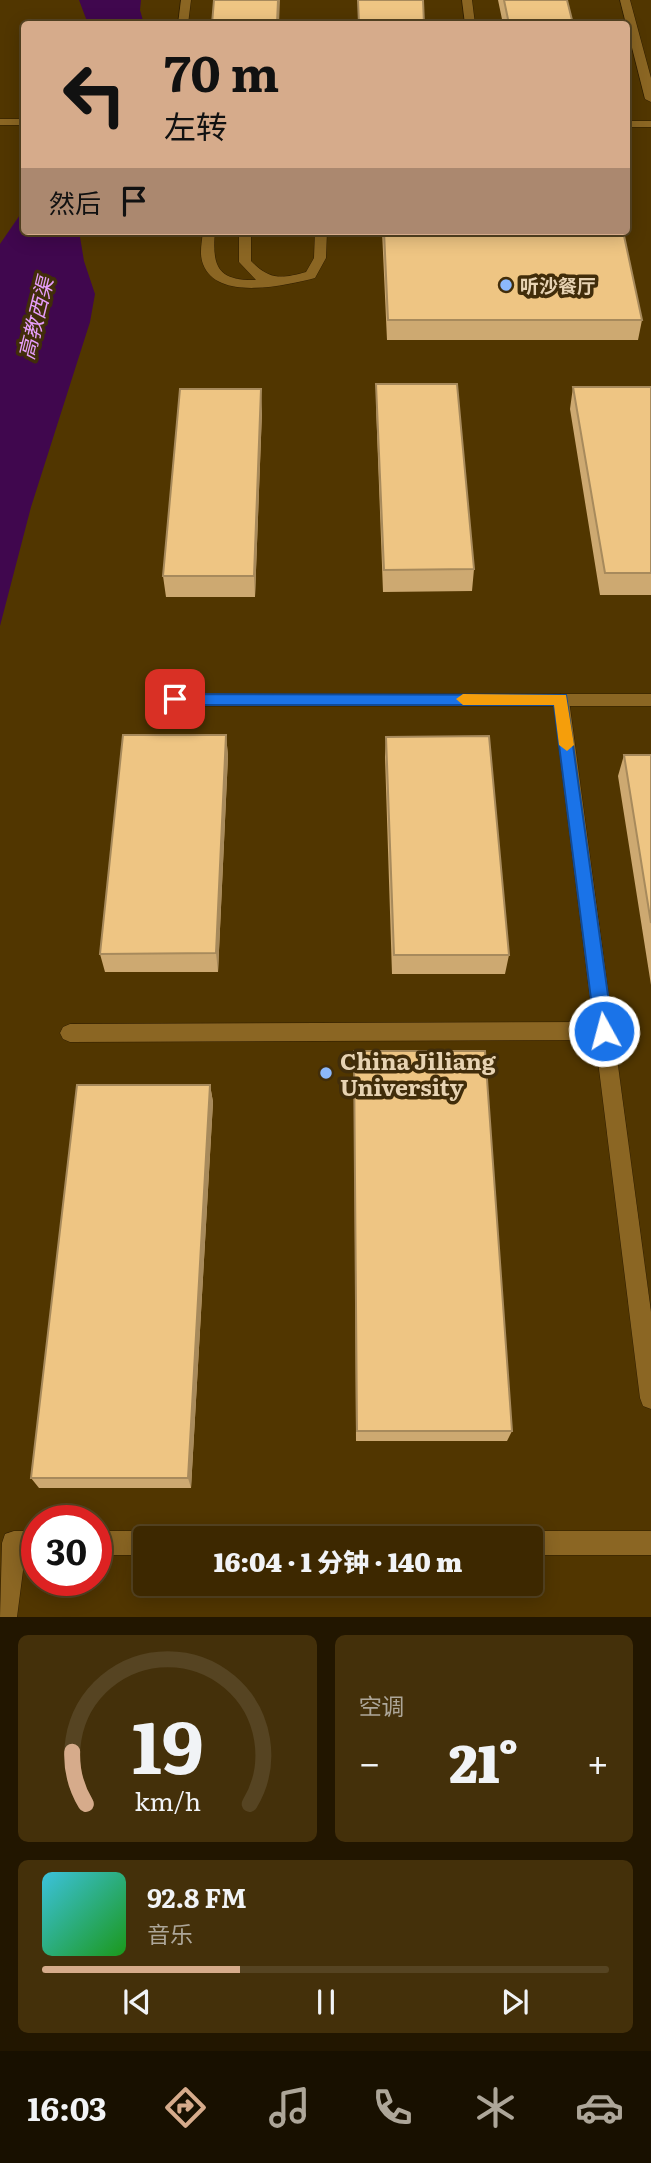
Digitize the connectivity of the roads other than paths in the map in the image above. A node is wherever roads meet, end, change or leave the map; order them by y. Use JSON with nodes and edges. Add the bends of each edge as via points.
{"nodes":[{"id":1,"x":186,"y":0,"type":"edge"},
{"id":2,"x":467,"y":0,"type":"edge"},
{"id":3,"x":625,"y":0,"type":"edge"},
{"id":4,"x":183,"y":21,"type":"edge"},
{"id":5,"x":470,"y":21,"type":"edge"},
{"id":6,"x":651,"y":99,"type":"edge"},
{"id":7,"x":0,"y":122,"type":"edge"},
{"id":8,"x":21,"y":122,"type":"edge"},
{"id":9,"x":630,"y":124,"type":"edge"},
{"id":10,"x":651,"y":124,"type":"edge"},
{"id":11,"x":209,"y":235,"type":"edge"},
{"id":12,"x":245,"y":235,"type":"edge"},
{"id":13,"x":321,"y":235,"type":"edge"},
{"id":14,"x":294,"y":280,"type":"junction"},
{"id":15,"x":175,"y":699,"type":"dead end"},
{"id":16,"x":561,"y":699,"type":"junction"},
{"id":17,"x":651,"y":699,"type":"edge"},
{"id":18,"x":604,"y":1031,"type":"junction"},
{"id":19,"x":70,"y":1032,"type":"dead end"},
{"id":20,"x":651,"y":1398,"type":"edge"},
{"id":21,"x":21,"y":1543,"type":"edge"},
{"id":22,"x":112,"y":1543,"type":"edge"},
{"id":23,"x":133,"y":1543,"type":"edge"},
{"id":24,"x":543,"y":1543,"type":"edge"},
{"id":25,"x":651,"y":1543,"type":"edge"},
{"id":26,"x":5,"y":1617,"type":"edge"}],
"edges":[{"from":1,"to":4,"type":"street"},
{"from":2,"to":5,"type":"street"},
{"from":3,"to":6,"type":"street"},
{"from":7,"to":8,"type":"street"},
{"from":9,"to":10,"type":"street"},
{"from":11,"to":14,"type":"street","via":[[208,258],[215,274],[233,283]]},
{"from":12,"to":14,"type":"street","via":[[244,262],[261,278]]},
{"from":13,"to":14,"type":"street","via":[[320,258],[311,275]]},
{"from":15,"to":16,"type":"street"},
{"from":16,"to":17,"type":"street"},
{"from":16,"to":18,"type":"street"},
{"from":18,"to":19,"type":"street"},
{"from":18,"to":20,"type":"street"},
{"from":21,"to":26,"type":"street","via":[[14,1543]]},
{"from":22,"to":23,"type":"street"},
{"from":24,"to":25,"type":"street"}]}
